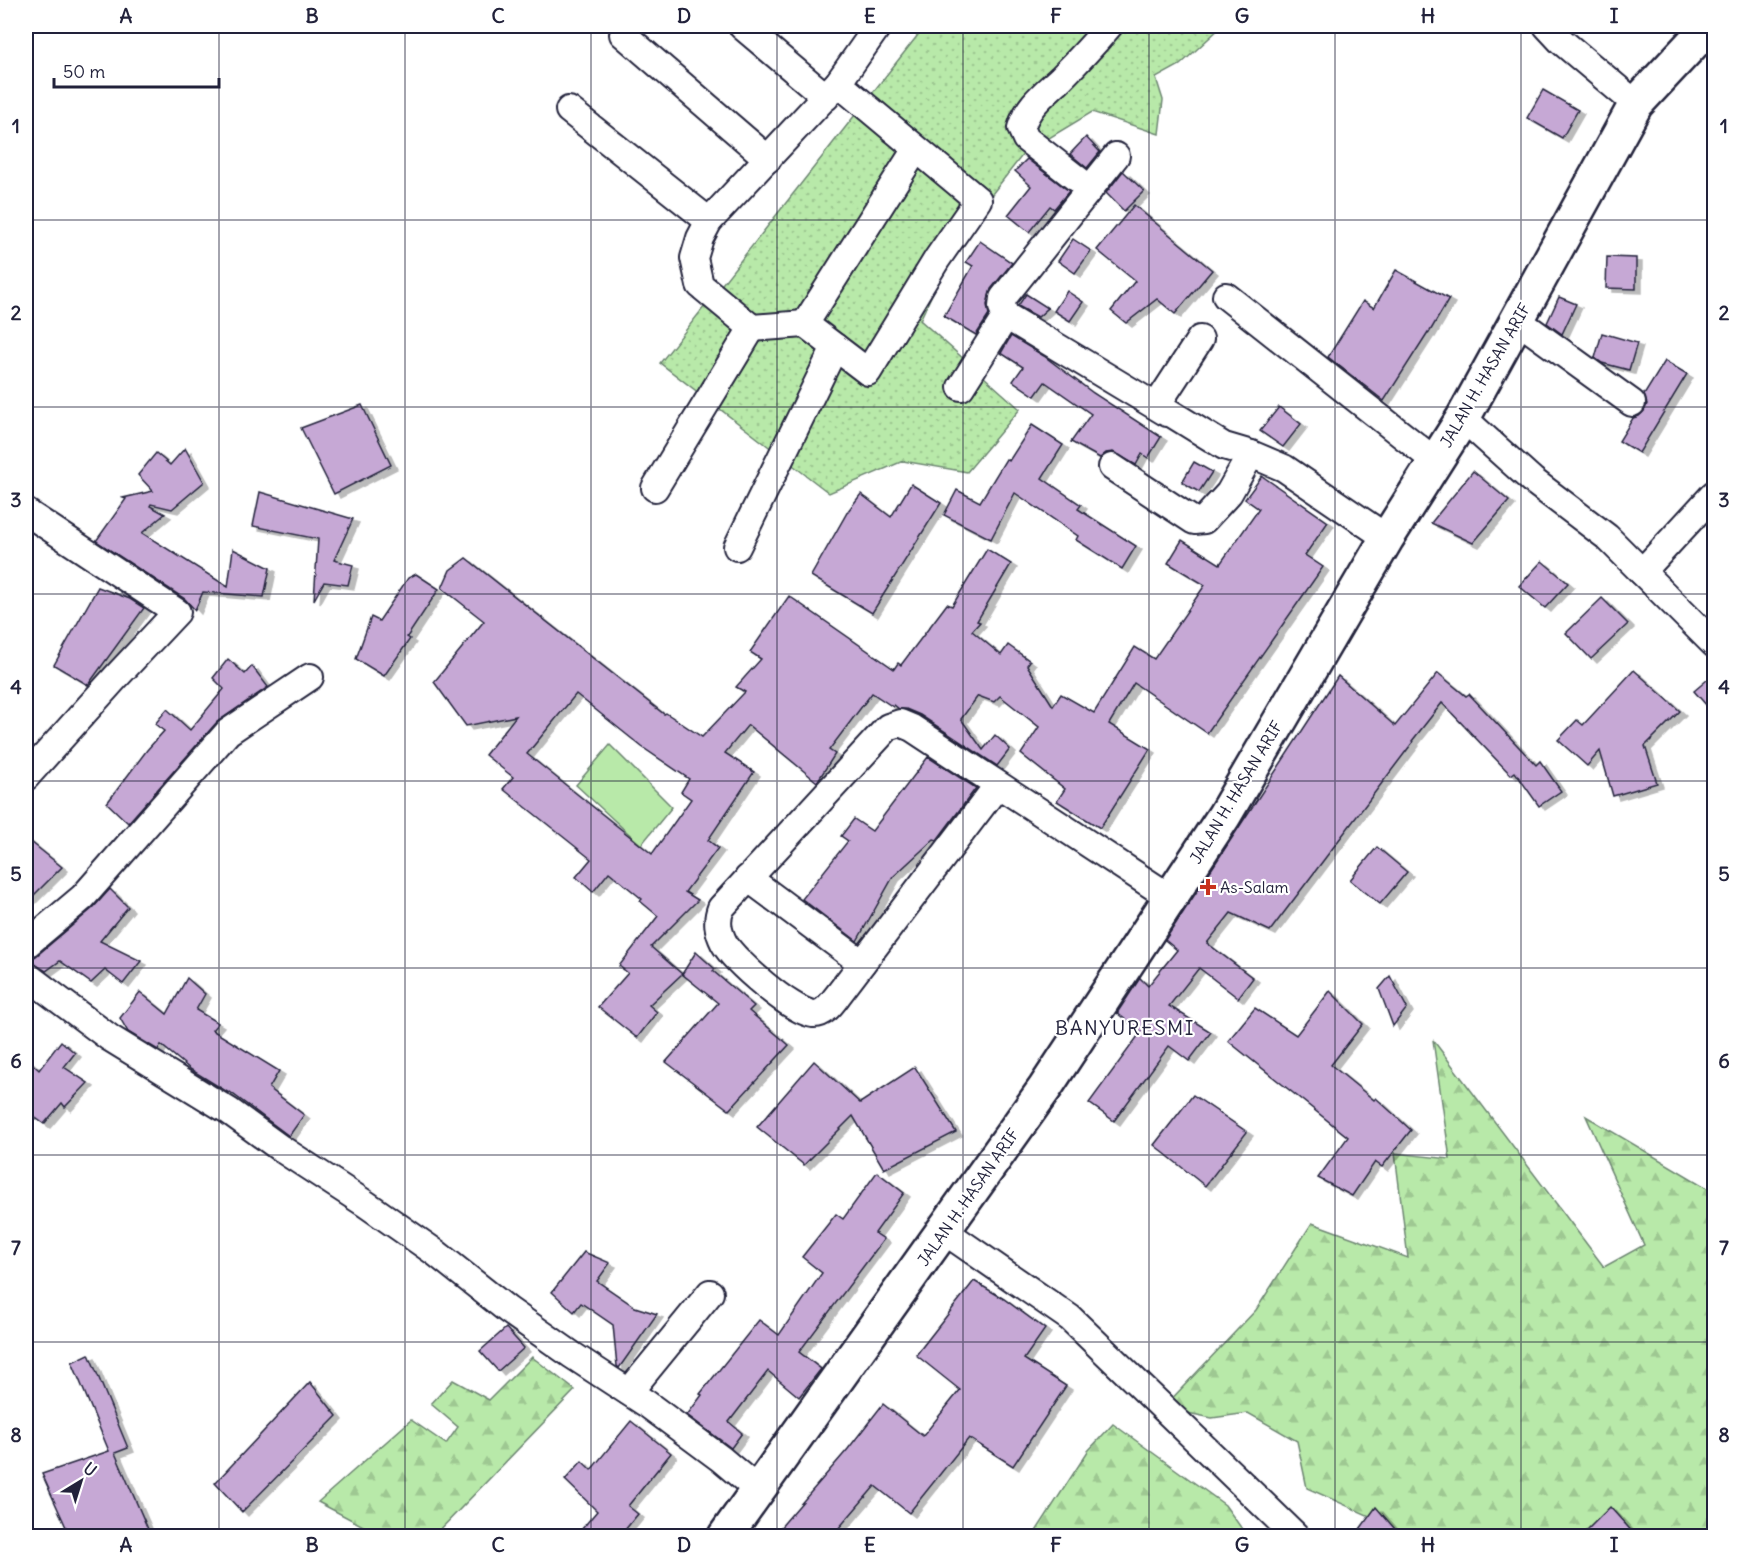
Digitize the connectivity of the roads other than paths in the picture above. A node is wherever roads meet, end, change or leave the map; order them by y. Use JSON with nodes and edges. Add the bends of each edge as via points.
{"nodes":[{"id":1,"x":742,"y":26,"type":"edge"},
{"id":2,"x":1109,"y":26,"type":"edge"},
{"id":3,"x":1547,"y":26,"type":"edge"},
{"id":4,"x":1709,"y":26,"type":"edge"},
{"id":5,"x":875,"y":27,"type":"edge"},
{"id":6,"x":623,"y":34,"type":"dead end"},
{"id":7,"x":832,"y":90,"type":"junction"},
{"id":8,"x":1636,"y":104,"type":"junction"},
{"id":9,"x":569,"y":110,"type":"dead end"},
{"id":10,"x":916,"y":149,"type":"junction"},
{"id":11,"x":1116,"y":156,"type":"dead end"},
{"id":12,"x":768,"y":159,"type":"junction"},
{"id":13,"x":1090,"y":189,"type":"junction"},
{"id":14,"x":709,"y":221,"type":"junction"},
{"id":15,"x":1226,"y":296,"type":"dead end"},
{"id":16,"x":1006,"y":315,"type":"junction"},
{"id":17,"x":1517,"y":320,"type":"junction"},
{"id":18,"x":805,"y":324,"type":"junction"},
{"id":19,"x":752,"y":328,"type":"junction"},
{"id":20,"x":1200,"y":339,"type":"dead end"},
{"id":21,"x":835,"y":347,"type":"junction"},
{"id":22,"x":961,"y":387,"type":"dead end"},
{"id":23,"x":1632,"y":403,"type":"dead end"},
{"id":24,"x":1167,"y":413,"type":"junction"},
{"id":25,"x":1463,"y":418,"type":"junction"},
{"id":26,"x":1251,"y":454,"type":"junction"},
{"id":27,"x":1436,"y":461,"type":"junction"},
{"id":28,"x":1112,"y":467,"type":"dead end"},
{"id":29,"x":655,"y":488,"type":"dead end"},
{"id":30,"x":1714,"y":494,"type":"edge"},
{"id":31,"x":26,"y":512,"type":"edge"},
{"id":32,"x":1387,"y":538,"type":"junction"},
{"id":33,"x":737,"y":547,"type":"dead end"},
{"id":34,"x":1642,"y":572,"type":"junction"},
{"id":35,"x":1714,"y":644,"type":"edge"},
{"id":36,"x":310,"y":677,"type":"dead end"},
{"id":37,"x":26,"y":777,"type":"edge"},
{"id":38,"x":997,"y":786,"type":"junction"},
{"id":39,"x":748,"y":878,"type":"junction"},
{"id":40,"x":1171,"y":898,"type":"junction"},
{"id":41,"x":26,"y":945,"type":"edge"},
{"id":42,"x":862,"y":963,"type":"junction"},
{"id":43,"x":26,"y":975,"type":"edge"},
{"id":44,"x":944,"y":1231,"type":"junction"},
{"id":45,"x":710,"y":1293,"type":"dead end"},
{"id":46,"x":629,"y":1392,"type":"junction"},
{"id":47,"x":759,"y":1491,"type":"junction"},
{"id":48,"x":725,"y":1536,"type":"edge"},
{"id":49,"x":1296,"y":1536,"type":"edge"}],
"edges":[{"from":1,"to":7,"type":"street"},
{"from":2,"to":13,"type":"street","via":[[1060,79],[1036,98],[1021,128],[1026,139]]},
{"from":3,"to":8,"type":"street"},
{"from":4,"to":8,"type":"main road","name":"JALAN H. HASAN ARIF"},
{"from":5,"to":7,"type":"street"},
{"from":6,"to":12,"type":"street"},
{"from":7,"to":10,"type":"street"},
{"from":7,"to":12,"type":"street"},
{"from":8,"to":17,"type":"main road","name":"JALAN H. HASAN ARIF"},
{"from":9,"to":14,"type":"street"},
{"from":10,"to":18,"type":"street"},
{"from":10,"to":21,"type":"street","via":[[978,200],[868,372]]},
{"from":11,"to":13,"type":"street"},
{"from":12,"to":14,"type":"street"},
{"from":13,"to":16,"type":"street","via":[[1003,298]]},
{"from":14,"to":19,"type":"street","via":[[694,258],[700,285]]},
{"from":15,"to":27,"type":"street"},
{"from":16,"to":22,"type":"street"},
{"from":16,"to":24,"type":"street"},
{"from":17,"to":23,"type":"street"},
{"from":17,"to":25,"type":"main road","name":"JALAN H. HASAN ARIF"},
{"from":18,"to":19,"type":"street"},
{"from":18,"to":21,"type":"street"},
{"from":19,"to":29,"type":"street"},
{"from":20,"to":24,"type":"street","via":[[1161,399]]},
{"from":21,"to":33,"type":"street"},
{"from":24,"to":26,"type":"street","via":[[1224,446]]},
{"from":25,"to":27,"type":"main road","name":"JALAN H. HASAN ARIF"},
{"from":25,"to":34,"type":"street","via":[[1532,480],[1607,537]]},
{"from":26,"to":28,"type":"street","via":[[1228,494],[1204,520],[1194,521]]},
{"from":26,"to":32,"type":"street","via":[[1284,468]]},
{"from":27,"to":32,"type":"main road","name":"JALAN H. HASAN ARIF"},
{"from":30,"to":34,"type":"street"},
{"from":31,"to":37,"type":"street","via":[[177,612]]},
{"from":32,"to":40,"type":"main road","name":"JALAN H. HASAN ARIF","via":[[1224,816]]},
{"from":34,"to":35,"type":"street"},
{"from":36,"to":41,"type":"street","via":[[228,732],[82,897]]},
{"from":38,"to":39,"type":"street","via":[[912,728],[896,723],[888,727]]},
{"from":38,"to":40,"type":"street"},
{"from":38,"to":42,"type":"street"},
{"from":39,"to":42,"type":"street"},
{"from":39,"to":42,"type":"street","via":[[721,908],[718,926],[725,945],[789,1004],[813,1014],[823,1011]]},
{"from":40,"to":44,"type":"main road","name":"JALAN H. HASAN ARIF"},
{"from":43,"to":46,"type":"street","via":[[110,1038],[229,1110],[280,1149],[366,1204],[535,1329]]},
{"from":44,"to":47,"type":"main road","name":"JALAN H. HASAN ARIF"},
{"from":44,"to":49,"type":"street","via":[[1070,1318]]},
{"from":45,"to":46,"type":"street"},
{"from":46,"to":47,"type":"street"},
{"from":47,"to":48,"type":"main road","name":"JALAN H. HASAN ARIF"}]}
